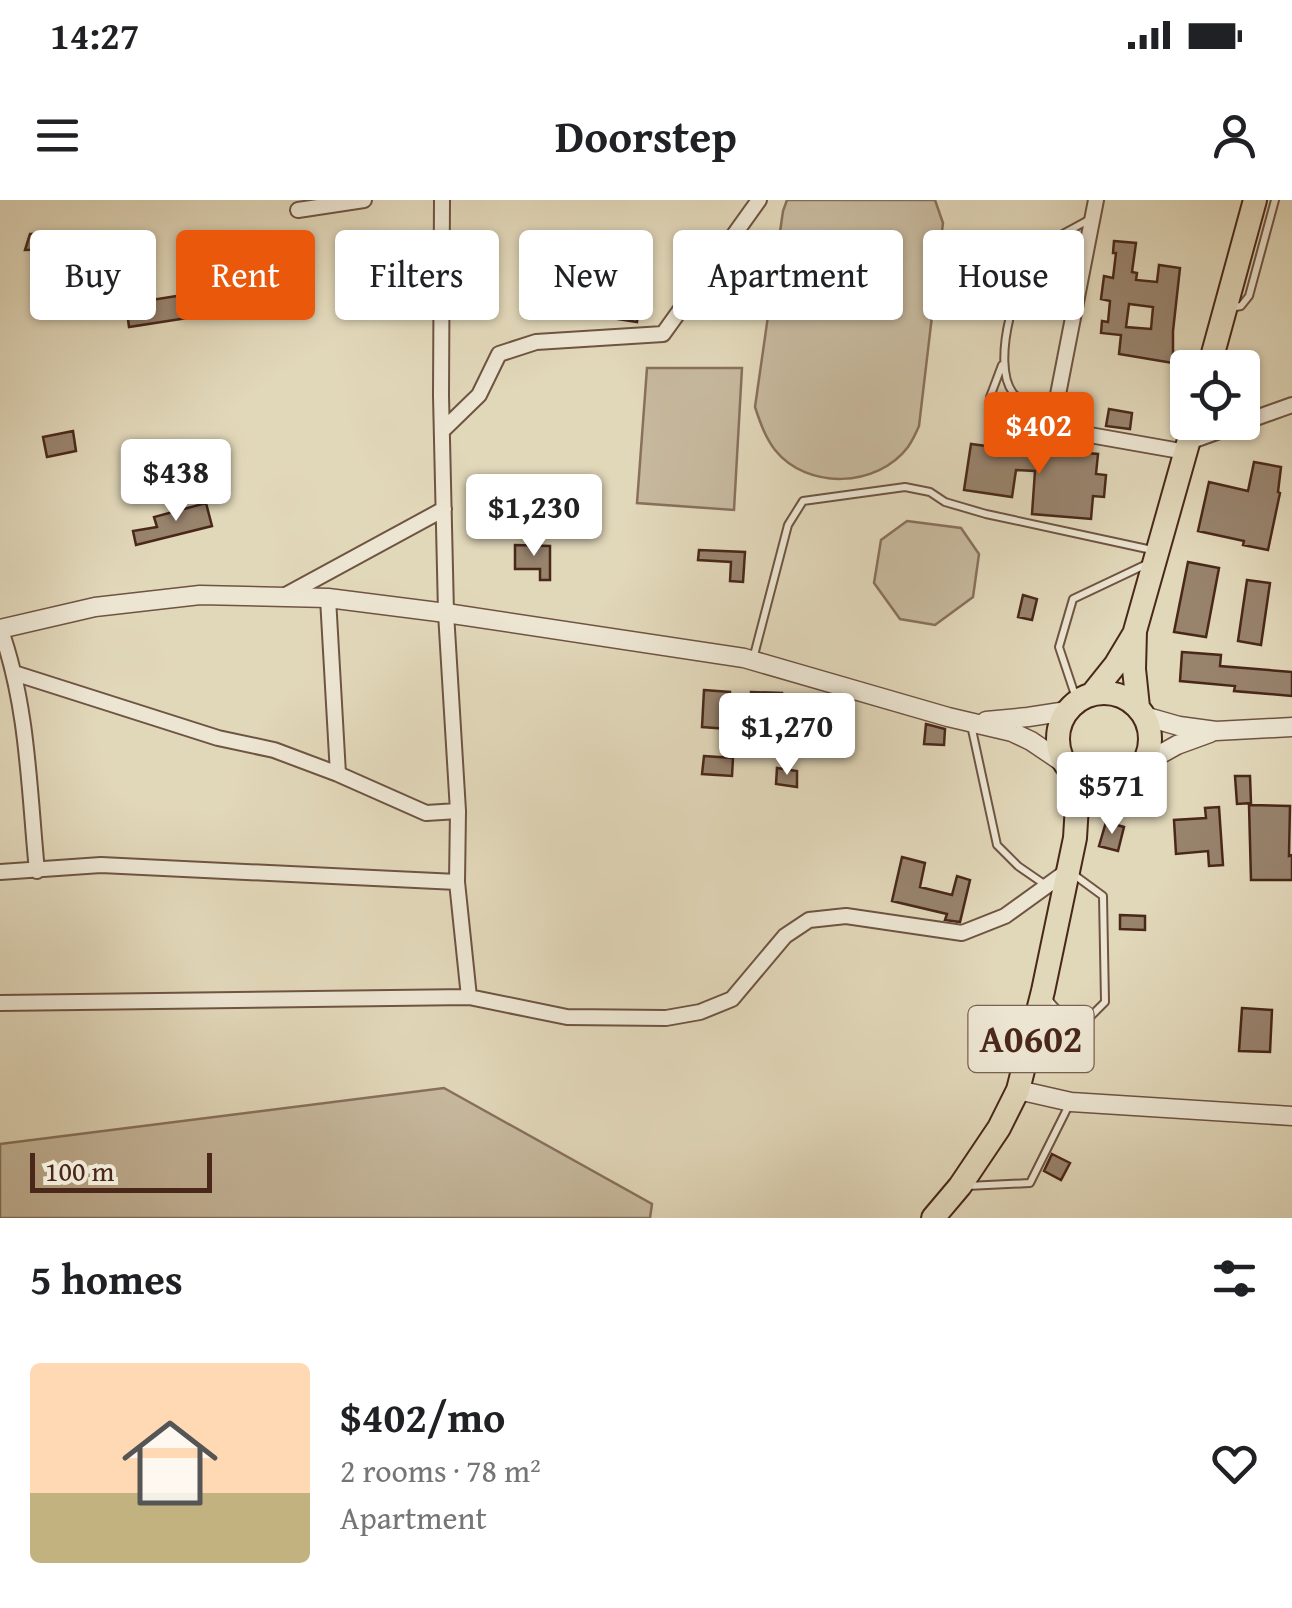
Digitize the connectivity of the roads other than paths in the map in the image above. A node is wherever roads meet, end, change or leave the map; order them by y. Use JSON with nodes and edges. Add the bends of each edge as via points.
{"nodes":[{"id":1,"x":364,"y":200,"type":"edge"},
{"id":2,"x":442,"y":200,"type":"edge"},
{"id":3,"x":759,"y":200,"type":"edge"},
{"id":4,"x":1096,"y":200,"type":"edge"},
{"id":5,"x":1256,"y":200,"type":"edge"},
{"id":6,"x":1275,"y":200,"type":"edge"},
{"id":7,"x":298,"y":210,"type":"dead end"},
{"id":8,"x":1092,"y":218,"type":"junction"},
{"id":9,"x":1226,"y":308,"type":"junction"},
{"id":10,"x":1214,"y":350,"type":"edge"},
{"id":11,"x":1004,"y":359,"type":"junction"},
{"id":12,"x":1292,"y":405,"type":"edge"},
{"id":13,"x":1054,"y":415,"type":"junction"},
{"id":14,"x":1260,"y":416,"type":"edge"},
{"id":15,"x":442,"y":430,"type":"junction"},
{"id":16,"x":1067,"y":431,"type":"junction"},
{"id":17,"x":1170,"y":438,"type":"edge"},
{"id":18,"x":1190,"y":440,"type":"edge"},
{"id":19,"x":444,"y":509,"type":"junction"},
{"id":20,"x":1156,"y":555,"type":"junction"},
{"id":21,"x":284,"y":596,"type":"junction"},
{"id":22,"x":328,"y":598,"type":"junction"},
{"id":23,"x":446,"y":613,"type":"junction"},
{"id":24,"x":0,"y":629,"type":"edge"},
{"id":25,"x":1135,"y":631,"type":"junction"},
{"id":26,"x":753,"y":661,"type":"junction"},
{"id":27,"x":14,"y":673,"type":"junction"},
{"id":28,"x":1079,"y":702,"type":"junction"},
{"id":29,"x":1141,"y":712,"type":"junction"},
{"id":30,"x":970,"y":721,"type":"junction"},
{"id":31,"x":1292,"y":727,"type":"edge"},
{"id":32,"x":1216,"y":731,"type":"junction"},
{"id":33,"x":1142,"y":765,"type":"junction"},
{"id":34,"x":1068,"y":768,"type":"junction"},
{"id":35,"x":338,"y":774,"type":"junction"},
{"id":36,"x":1115,"y":784,"type":"junction"},
{"id":37,"x":458,"y":811,"type":"junction"},
{"id":38,"x":1076,"y":838,"type":"junction"},
{"id":39,"x":37,"y":871,"type":"junction"},
{"id":40,"x":1068,"y":871,"type":"junction"},
{"id":41,"x":0,"y":872,"type":"edge"},
{"id":42,"x":457,"y":882,"type":"junction"},
{"id":43,"x":1048,"y":887,"type":"junction"},
{"id":44,"x":1043,"y":991,"type":"junction"},
{"id":45,"x":469,"y":997,"type":"junction"},
{"id":46,"x":0,"y":1003,"type":"edge"},
{"id":47,"x":1084,"y":1023,"type":"junction"},
{"id":48,"x":1031,"y":1040,"type":"junction"},
{"id":49,"x":1018,"y":1090,"type":"junction"},
{"id":50,"x":1071,"y":1102,"type":"junction"},
{"id":51,"x":1292,"y":1116,"type":"edge"},
{"id":52,"x":960,"y":1186,"type":"junction"},
{"id":53,"x":933,"y":1218,"type":"edge"}],
"edges":[{"from":1,"to":7,"type":"street"},
{"from":2,"to":15,"type":"street"},
{"from":3,"to":15,"type":"street","via":[[662,334],[536,342],[499,354],[479,395]]},
{"from":4,"to":8,"type":"street"},
{"from":5,"to":9,"type":"highway"},
{"from":6,"to":9,"type":"lane","via":[[1249,296],[1241,306]]},
{"from":8,"to":11,"type":"lane","via":[[1043,247],[1020,282]]},
{"from":8,"to":13,"type":"street"},
{"from":9,"to":10,"type":"highway"},
{"from":11,"to":13,"type":"lane","via":[[1015,397]]},
{"from":11,"to":16,"type":"lane","via":[[990,396],[992,419],[1016,428]]},
{"from":12,"to":14,"type":"street"},
{"from":13,"to":16,"type":"street"},
{"from":15,"to":19,"type":"street"},
{"from":16,"to":17,"type":"street"},
{"from":18,"to":20,"type":"highway"},
{"from":19,"to":21,"type":"street"},
{"from":19,"to":23,"type":"street"},
{"from":20,"to":25,"type":"highway"},
{"from":20,"to":26,"type":"lane","via":[[905,487],[802,501],[788,525]]},
{"from":20,"to":28,"type":"lane","via":[[1073,599],[1059,647]]},
{"from":21,"to":22,"type":"street"},
{"from":21,"to":24,"type":"street","via":[[200,595],[95,607]]},
{"from":22,"to":23,"type":"street"},
{"from":22,"to":35,"type":"street"},
{"from":23,"to":26,"type":"street"},
{"from":23,"to":37,"type":"street"},
{"from":24,"to":27,"type":"street"},
{"from":25,"to":28,"type":"highway","via":[[1116,664]]},
{"from":25,"to":29,"type":"highway"},
{"from":26,"to":30,"type":"street"},
{"from":27,"to":35,"type":"street"},
{"from":27,"to":39,"type":"street"},
{"from":28,"to":29,"type":"highway","via":[[1109,693]]},
{"from":28,"to":30,"type":"street","via":[[1028,717]]},
{"from":28,"to":34,"type":"highway","number":"A0602","via":[[1057,737]]},
{"from":29,"to":32,"type":"street"},
{"from":29,"to":33,"type":"highway","via":[[1150,741]]},
{"from":30,"to":34,"type":"street","via":[[1031,740]]},
{"from":30,"to":43,"type":"lane","via":[[998,845]]},
{"from":31,"to":32,"type":"street"},
{"from":32,"to":33,"type":"street"},
{"from":33,"to":36,"type":"highway","number":"A0602"},
{"from":34,"to":36,"type":"highway","via":[[1084,781]]},
{"from":34,"to":38,"type":"highway","number":"A0602"},
{"from":35,"to":37,"type":"street","via":[[426,813]]},
{"from":36,"to":38,"type":"highway","number":"A0602"},
{"from":37,"to":42,"type":"street"},
{"from":38,"to":40,"type":"highway","number":"A0602"},
{"from":39,"to":41,"type":"street"},
{"from":39,"to":42,"type":"street","via":[[102,866]]},
{"from":40,"to":43,"type":"street"},
{"from":40,"to":44,"type":"highway","number":"A0602"},
{"from":40,"to":47,"type":"lane","via":[[1103,896],[1105,1002]]},
{"from":42,"to":45,"type":"street"},
{"from":43,"to":45,"type":"street","via":[[962,933],[846,916],[809,920],[784,936],[732,999],[700,1012],[567,1016]]},
{"from":44,"to":47,"type":"lane","via":[[1056,1010]]},
{"from":44,"to":48,"type":"highway","number":"A0602"},
{"from":45,"to":46,"type":"street"},
{"from":47,"to":48,"type":"lane"},
{"from":48,"to":49,"type":"highway","number":"A0602"},
{"from":49,"to":50,"type":"street"},
{"from":49,"to":52,"type":"highway","number":"A0602"},
{"from":50,"to":51,"type":"street"},
{"from":50,"to":52,"type":"lane","via":[[1030,1183]]},
{"from":52,"to":53,"type":"highway","number":"A0602"}]}
